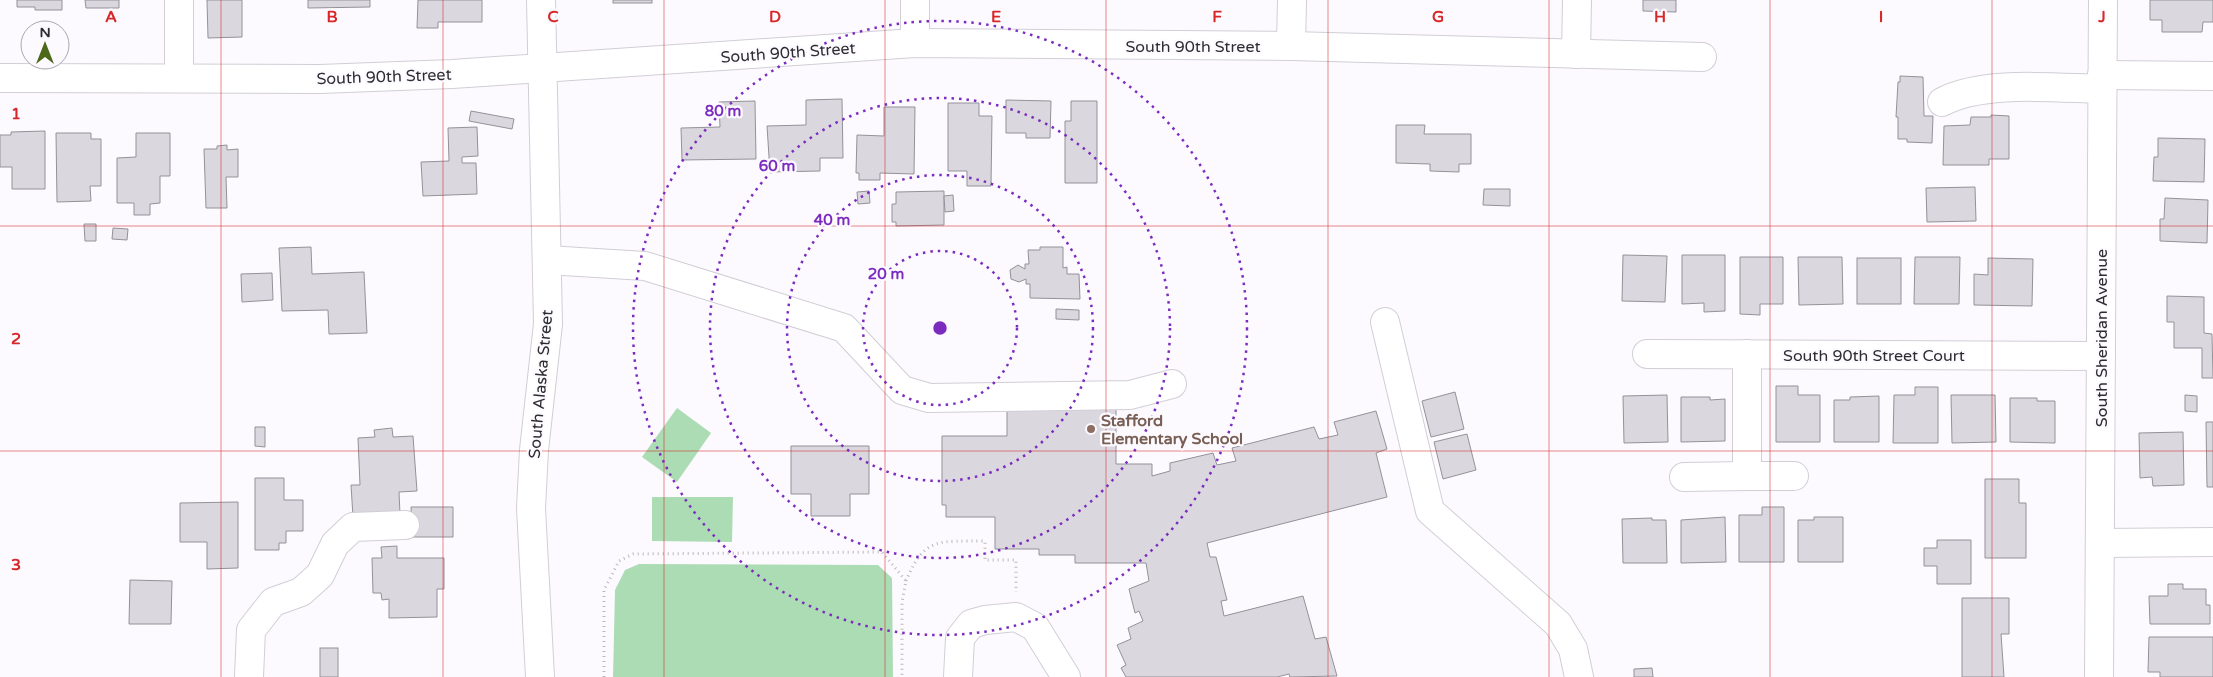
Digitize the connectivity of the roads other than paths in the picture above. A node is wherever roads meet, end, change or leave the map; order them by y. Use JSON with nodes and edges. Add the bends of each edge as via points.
{"nodes":[{"id":1,"x":179,"y":0,"type":"edge"},
{"id":2,"x":541,"y":0,"type":"edge"},
{"id":3,"x":915,"y":0,"type":"edge"},
{"id":4,"x":1292,"y":0,"type":"edge"},
{"id":5,"x":1577,"y":0,"type":"edge"},
{"id":6,"x":2103,"y":0,"type":"edge"},
{"id":7,"x":915,"y":44,"type":"junction"},
{"id":8,"x":1292,"y":46,"type":"junction"},
{"id":9,"x":1576,"y":54,"type":"junction"},
{"id":10,"x":1702,"y":57,"type":"dead end"},
{"id":11,"x":542,"y":70,"type":"junction"},
{"id":12,"x":2213,"y":76,"type":"edge"},
{"id":13,"x":0,"y":78,"type":"edge"},
{"id":14,"x":179,"y":78,"type":"junction"},
{"id":15,"x":2102,"y":82,"type":"junction"},
{"id":16,"x":1942,"y":102,"type":"dead end"},
{"id":17,"x":547,"y":260,"type":"junction"},
{"id":18,"x":1385,"y":322,"type":"dead end"},
{"id":19,"x":1647,"y":354,"type":"dead end"},
{"id":20,"x":1747,"y":354,"type":"junction"},
{"id":21,"x":2101,"y":356,"type":"junction"},
{"id":22,"x":1172,"y":384,"type":"dead end"},
{"id":23,"x":1747,"y":476,"type":"junction"},
{"id":24,"x":1794,"y":476,"type":"dead end"},
{"id":25,"x":1684,"y":477,"type":"dead end"},
{"id":26,"x":405,"y":525,"type":"dead end"},
{"id":27,"x":2213,"y":542,"type":"edge"},
{"id":28,"x":2100,"y":543,"type":"junction"},
{"id":29,"x":249,"y":677,"type":"edge"},
{"id":30,"x":540,"y":677,"type":"edge"},
{"id":31,"x":958,"y":677,"type":"edge"},
{"id":32,"x":1066,"y":677,"type":"edge"},
{"id":33,"x":1579,"y":677,"type":"edge"},
{"id":34,"x":2099,"y":677,"type":"edge"}],
"edges":[{"from":1,"to":14,"type":"street"},
{"from":2,"to":11,"type":"street","name":"South Alaska Street"},
{"from":3,"to":7,"type":"street"},
{"from":4,"to":8,"type":"street"},
{"from":5,"to":9,"type":"street"},
{"from":6,"to":15,"type":"street","name":"South Sheridan Avenue"},
{"from":7,"to":8,"type":"street","name":"South 90th Street"},
{"from":7,"to":11,"type":"street","name":"South 90th Street"},
{"from":8,"to":9,"type":"street","name":"South 90th Street"},
{"from":9,"to":10,"type":"street","name":"South 90th Street"},
{"from":11,"to":14,"type":"street","name":"South 90th Street","via":[[320,79]]},
{"from":11,"to":17,"type":"street","name":"South Alaska Street"},
{"from":12,"to":15,"type":"street"},
{"from":13,"to":14,"type":"street","name":"South 90th Street"},
{"from":15,"to":16,"type":"street","via":[[1987,88],[1966,91]]},
{"from":15,"to":21,"type":"street","name":"South Sheridan Avenue"},
{"from":17,"to":22,"type":"street","via":[[644,266],[844,328],[902,390],[929,398],[1130,395]]},
{"from":17,"to":30,"type":"street","name":"South Alaska Street","via":[[548,324],[531,508]]},
{"from":18,"to":33,"type":"street","via":[[1430,511],[1558,624],[1573,649]]},
{"from":19,"to":20,"type":"street","name":"South 90th Street Court"},
{"from":20,"to":21,"type":"street","name":"South 90th Street Court"},
{"from":20,"to":23,"type":"street"},
{"from":21,"to":28,"type":"street","name":"South Sheridan Avenue"},
{"from":23,"to":24,"type":"street"},
{"from":23,"to":25,"type":"street"},
{"from":26,"to":29,"type":"street","via":[[353,527],[335,544],[320,575],[301,592],[272,602],[251,630]]},
{"from":27,"to":28,"type":"street"},
{"from":28,"to":34,"type":"street","name":"South Sheridan Avenue"},
{"from":31,"to":32,"type":"street","via":[[960,638],[971,624],[1016,617],[1035,627]]}]}
